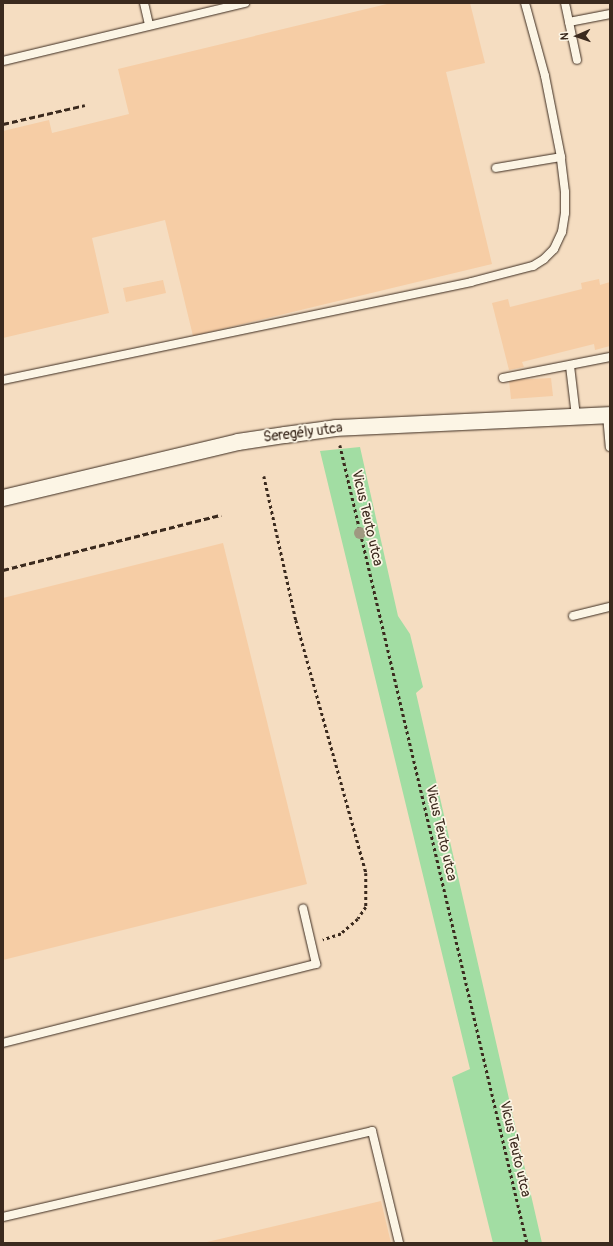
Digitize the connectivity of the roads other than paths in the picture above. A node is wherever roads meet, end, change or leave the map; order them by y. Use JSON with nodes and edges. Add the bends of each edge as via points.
{"nodes":[{"id":1,"x":144,"y":3,"type":"edge"},
{"id":2,"x":245,"y":3,"type":"edge"},
{"id":3,"x":525,"y":3,"type":"edge"},
{"id":4,"x":565,"y":3,"type":"edge"},
{"id":5,"x":610,"y":14,"type":"edge"},
{"id":6,"x":569,"y":22,"type":"junction"},
{"id":7,"x":149,"y":26,"type":"junction"},
{"id":8,"x":576,"y":60,"type":"dead end"},
{"id":9,"x":3,"y":61,"type":"edge"},
{"id":10,"x":561,"y":157,"type":"junction"},
{"id":11,"x":496,"y":168,"type":"dead end"},
{"id":12,"x":610,"y":357,"type":"edge"},
{"id":13,"x":570,"y":366,"type":"junction"},
{"id":14,"x":503,"y":378,"type":"dead end"},
{"id":15,"x":3,"y":380,"type":"edge"},
{"id":16,"x":609,"y":415,"type":"edge"},
{"id":17,"x":576,"y":416,"type":"junction"},
{"id":18,"x":610,"y":447,"type":"edge"},
{"id":19,"x":3,"y":498,"type":"edge"},
{"id":20,"x":610,"y":607,"type":"edge"},
{"id":21,"x":573,"y":616,"type":"dead end"},
{"id":22,"x":303,"y":908,"type":"dead end"},
{"id":23,"x":3,"y":1043,"type":"edge"},
{"id":24,"x":3,"y":1217,"type":"edge"},
{"id":25,"x":399,"y":1243,"type":"edge"}],
"edges":[{"from":1,"to":7,"type":"lane"},
{"from":2,"to":7,"type":"lane"},
{"from":3,"to":10,"type":"lane","via":[[545,76]]},
{"from":4,"to":6,"type":"lane"},
{"from":5,"to":6,"type":"lane"},
{"from":6,"to":8,"type":"lane"},
{"from":7,"to":9,"type":"lane"},
{"from":10,"to":11,"type":"lane"},
{"from":10,"to":15,"type":"lane","via":[[565,206],[562,232],[554,249],[533,266],[471,282]]},
{"from":12,"to":13,"type":"lane"},
{"from":13,"to":14,"type":"lane"},
{"from":13,"to":17,"type":"lane"},
{"from":16,"to":17,"type":"street","name":"Seregély utca"},
{"from":16,"to":18,"type":"lane"},
{"from":17,"to":19,"type":"street","name":"Seregély utca","via":[[336,428],[238,442]]},
{"from":20,"to":21,"type":"lane"},
{"from":22,"to":23,"type":"lane","via":[[316,964]]},
{"from":24,"to":25,"type":"lane","via":[[372,1131]]}]}
